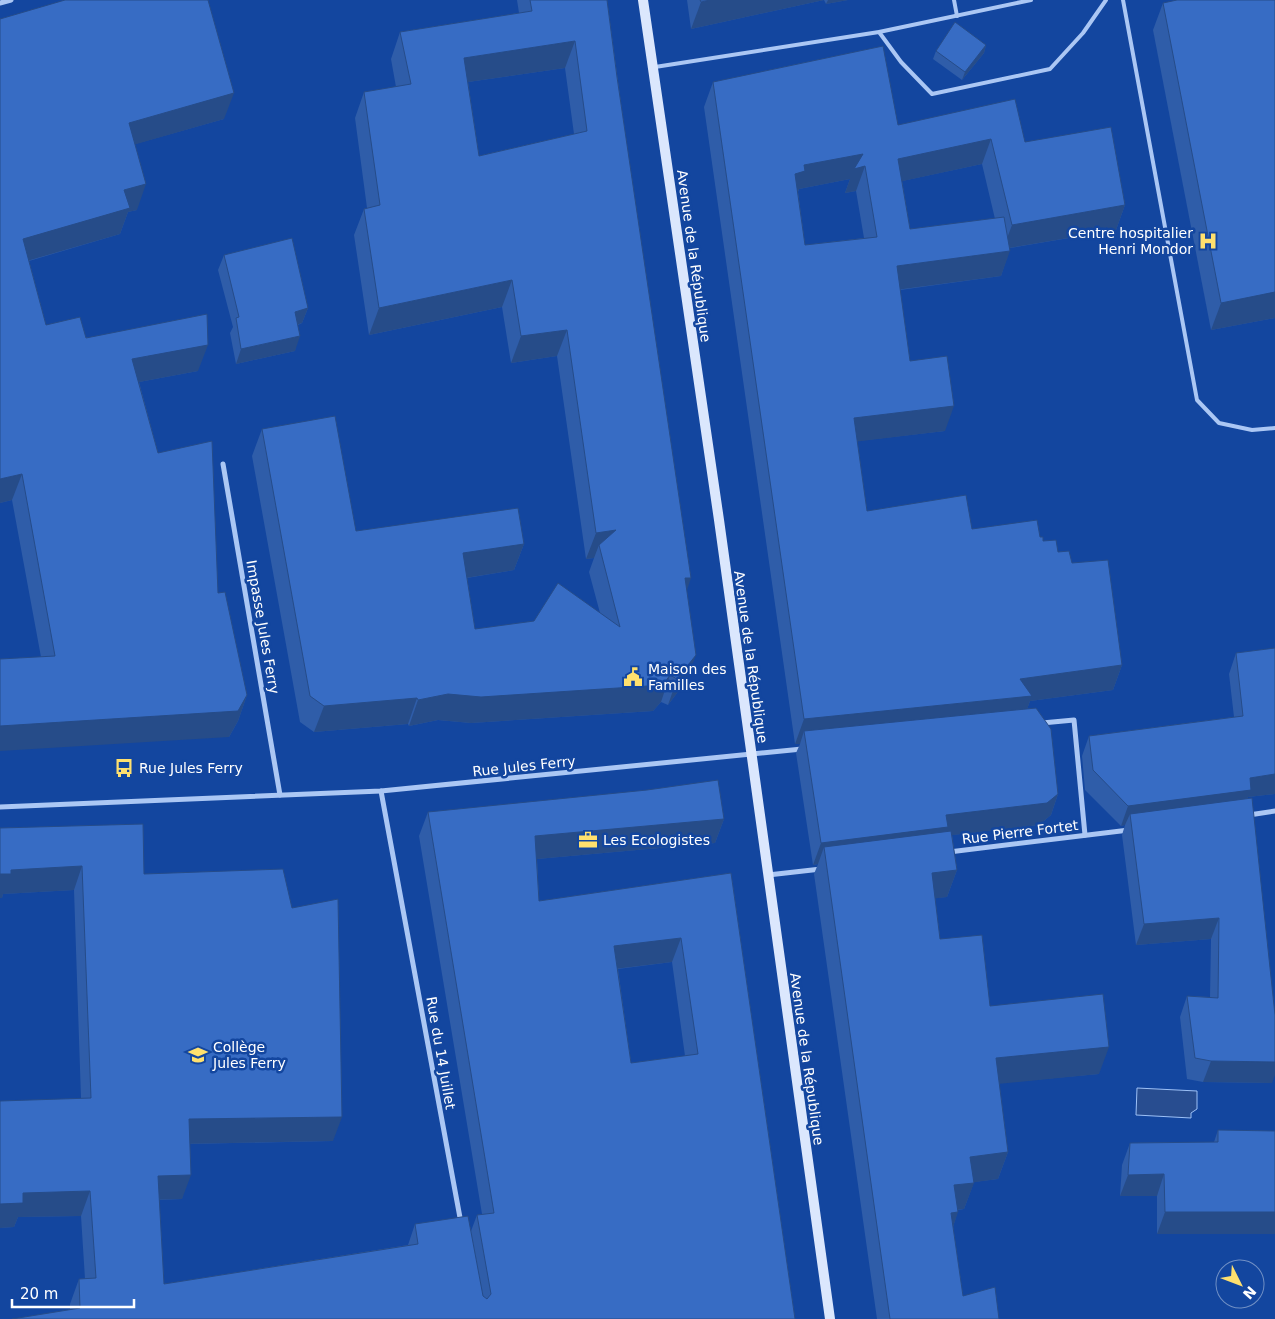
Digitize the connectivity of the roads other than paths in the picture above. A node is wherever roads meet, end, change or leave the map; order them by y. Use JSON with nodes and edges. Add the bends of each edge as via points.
{"nodes":[{"id":1,"x":11,"y":0,"type":"edge"},
{"id":2,"x":643,"y":0,"type":"edge"},
{"id":3,"x":954,"y":0,"type":"edge"},
{"id":4,"x":1031,"y":0,"type":"edge"},
{"id":5,"x":1106,"y":0,"type":"edge"},
{"id":6,"x":1123,"y":0,"type":"edge"},
{"id":7,"x":0,"y":3,"type":"edge"},
{"id":8,"x":957,"y":16,"type":"junction"},
{"id":9,"x":879,"y":32,"type":"junction"},
{"id":10,"x":654,"y":67,"type":"junction"},
{"id":11,"x":1275,"y":428,"type":"edge"},
{"id":12,"x":223,"y":464,"type":"dead end"},
{"id":13,"x":1035,"y":724,"type":"edge"},
{"id":14,"x":810,"y":748,"type":"edge"},
{"id":15,"x":751,"y":755,"type":"junction"},
{"id":16,"x":381,"y":791,"type":"junction"},
{"id":17,"x":280,"y":795,"type":"junction"},
{"id":18,"x":0,"y":807,"type":"edge"},
{"id":19,"x":1275,"y":811,"type":"edge"},
{"id":20,"x":1246,"y":815,"type":"edge"},
{"id":21,"x":1132,"y":829,"type":"edge"},
{"id":22,"x":1085,"y":835,"type":"junction"},
{"id":23,"x":941,"y":853,"type":"edge"},
{"id":24,"x":825,"y":868,"type":"edge"},
{"id":25,"x":767,"y":876,"type":"junction"},
{"id":26,"x":462,"y":1231,"type":"edge"},
{"id":27,"x":830,"y":1319,"type":"edge"}],
"edges":[{"from":1,"to":7,"type":"street"},
{"from":2,"to":10,"type":"street","name":"Avenue de la République"},
{"from":3,"to":8,"type":"lane"},
{"from":4,"to":8,"type":"lane"},
{"from":5,"to":9,"type":"lane","via":[[1050,69],[932,94],[900,62]]},
{"from":6,"to":11,"type":"lane","via":[[1197,400],[1219,422],[1252,430]]},
{"from":8,"to":9,"type":"lane"},
{"from":9,"to":10,"type":"lane"},
{"from":10,"to":15,"type":"street","name":"Avenue de la République"},
{"from":12,"to":17,"type":"street","name":"Impasse Jules Ferry"},
{"from":13,"to":22,"type":"street","via":[[1074,720]]},
{"from":14,"to":15,"type":"street","name":"Rue Jules Ferry"},
{"from":15,"to":16,"type":"street","name":"Rue Jules Ferry"},
{"from":15,"to":25,"type":"street","name":"Avenue de la République"},
{"from":16,"to":17,"type":"street","name":"Rue Jules Ferry"},
{"from":16,"to":26,"type":"street","name":"Rue du 14 Juillet"},
{"from":17,"to":18,"type":"street","name":"Rue Jules Ferry"},
{"from":19,"to":20,"type":"street"},
{"from":21,"to":22,"type":"street","name":"Rue Pierre Fortet"},
{"from":22,"to":23,"type":"street","name":"Rue Pierre Fortet"},
{"from":24,"to":25,"type":"street"},
{"from":25,"to":27,"type":"street","name":"Avenue de la République"}]}
